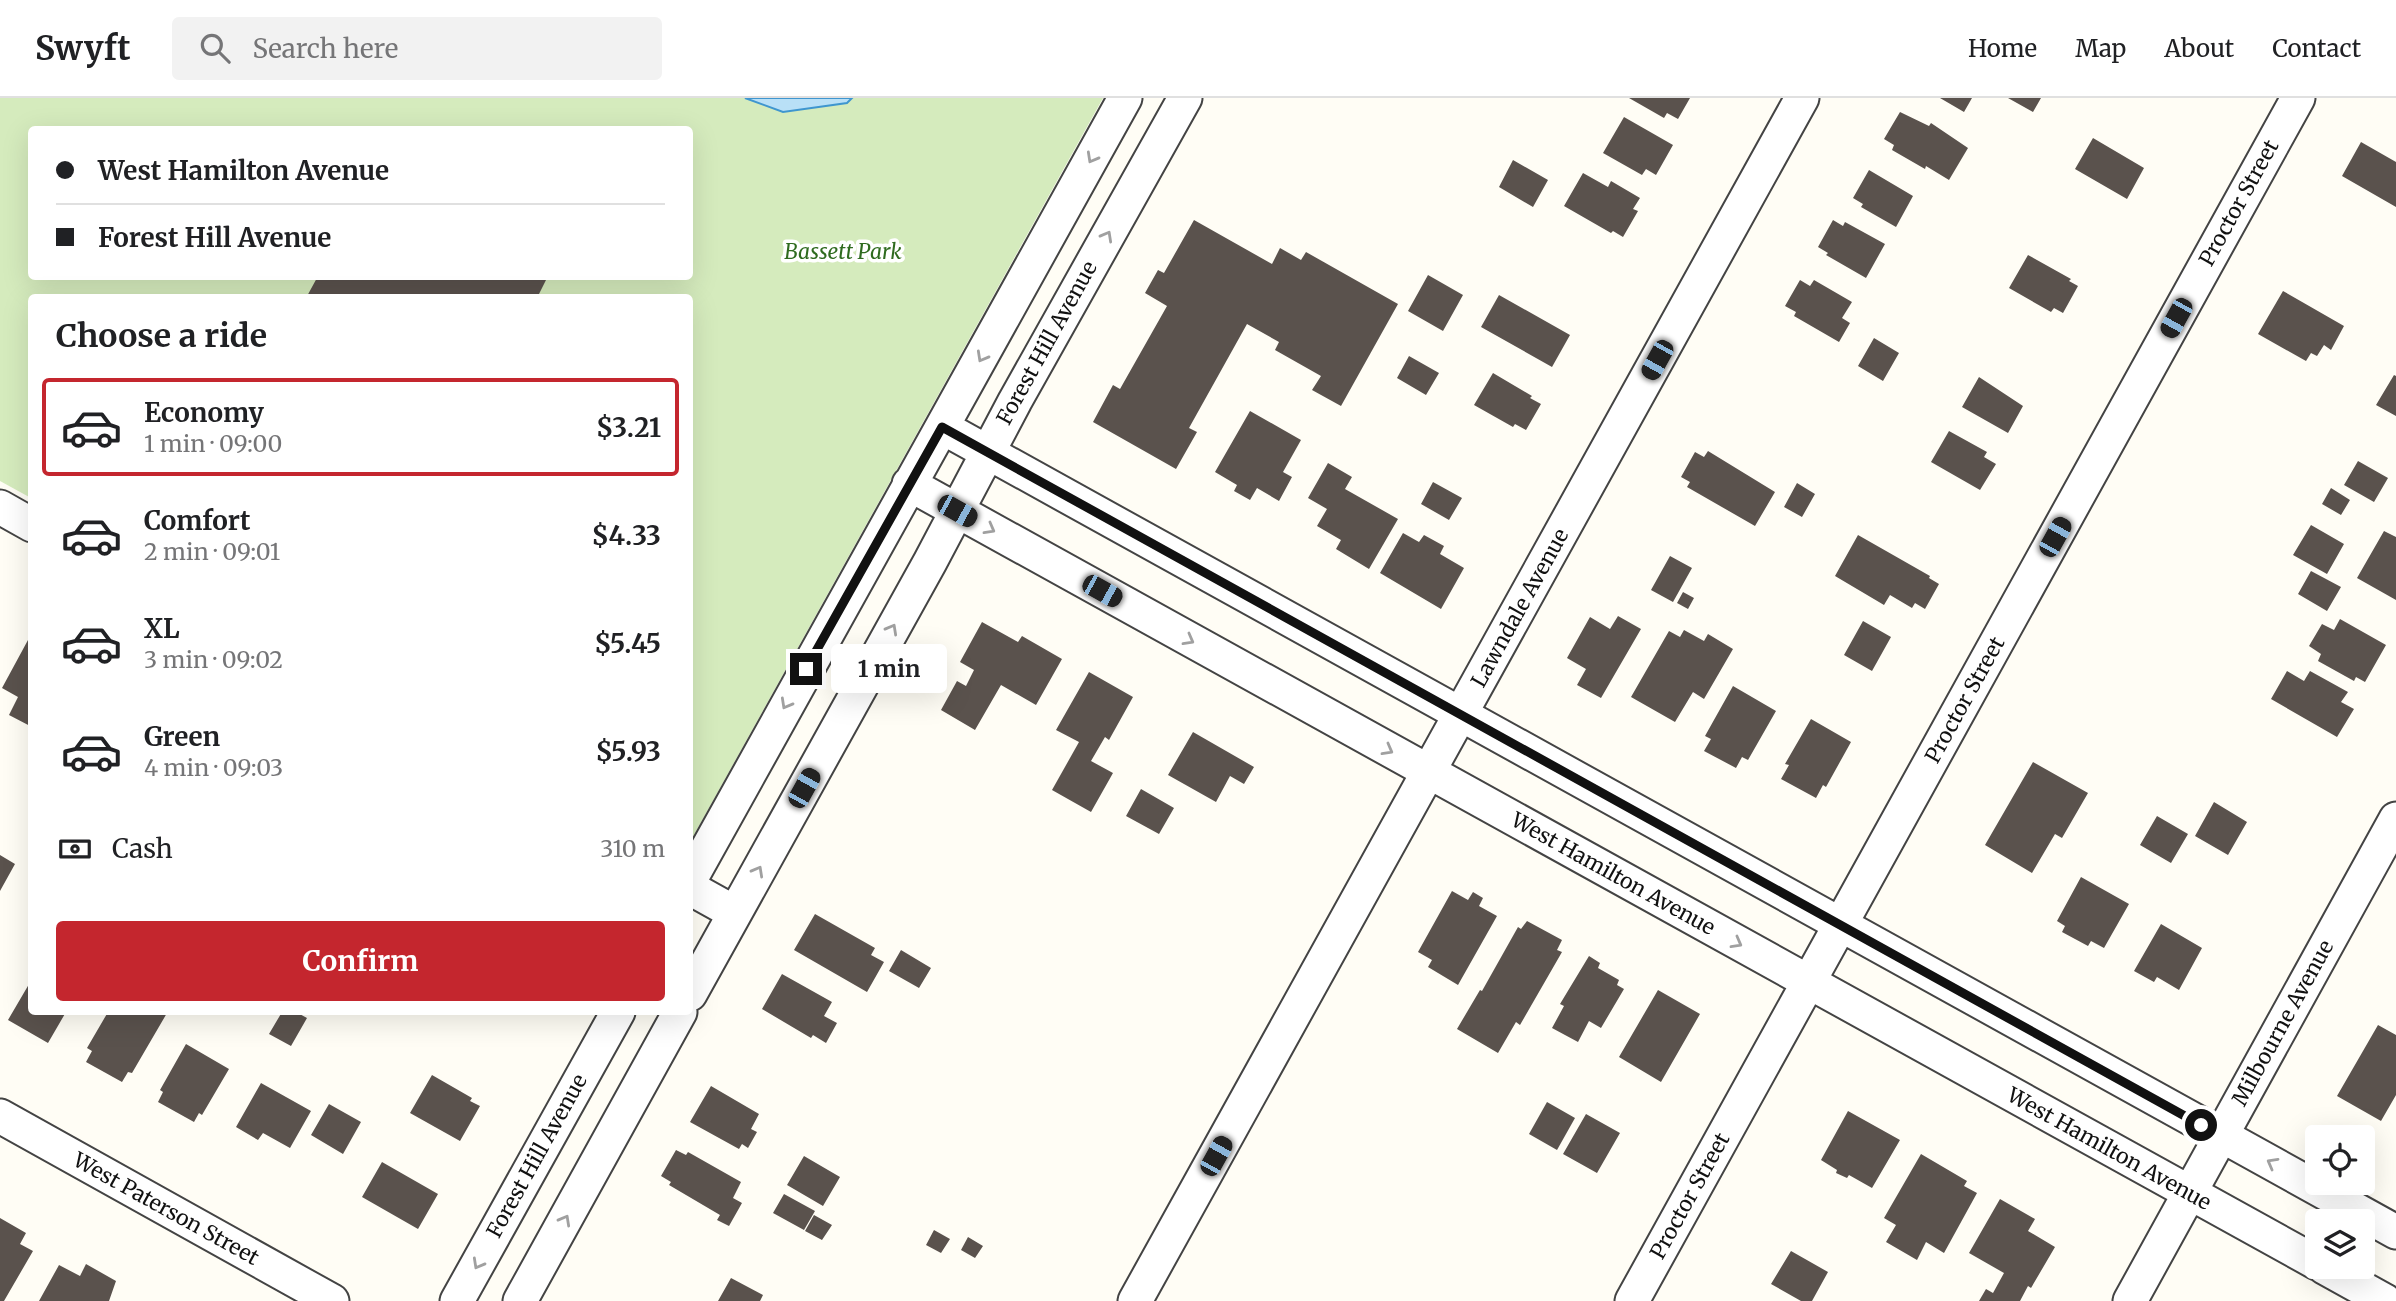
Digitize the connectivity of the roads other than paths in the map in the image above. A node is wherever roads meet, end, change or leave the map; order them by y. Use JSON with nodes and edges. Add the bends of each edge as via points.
{"nodes":[{"id":1,"x":1125,"y":98,"type":"edge"},
{"id":2,"x":1185,"y":98,"type":"edge"},
{"id":3,"x":1802,"y":98,"type":"edge"},
{"id":4,"x":2298,"y":98,"type":"edge"},
{"id":5,"x":942,"y":427,"type":"junction"},
{"id":6,"x":988,"y":452,"type":"junction"},
{"id":7,"x":909,"y":484,"type":"junction"},
{"id":8,"x":0,"y":507,"type":"edge"},
{"id":9,"x":957,"y":511,"type":"junction"},
{"id":10,"x":28,"y":523,"type":"edge"},
{"id":11,"x":1461,"y":716,"type":"junction"},
{"id":12,"x":1429,"y":772,"type":"junction"},
{"id":13,"x":2396,"y":819,"type":"edge"},
{"id":14,"x":693,"y":875,"type":"edge"},
{"id":15,"x":693,"y":890,"type":"edge"},
{"id":16,"x":735,"y":913,"type":"junction"},
{"id":17,"x":1840,"y":925,"type":"junction"},
{"id":18,"x":1808,"y":983,"type":"junction"},
{"id":19,"x":693,"y":990,"type":"edge"},
{"id":20,"x":616,"y":1015,"type":"edge"},
{"id":21,"x":678,"y":1015,"type":"edge"},
{"id":22,"x":0,"y":1116,"type":"edge"},
{"id":23,"x":2221,"y":1136,"type":"junction"},
{"id":24,"x":2189,"y":1193,"type":"junction"},
{"id":25,"x":2396,"y":1232,"type":"edge"},
{"id":26,"x":2305,"y":1257,"type":"edge"},
{"id":27,"x":2345,"y":1279,"type":"edge"},
{"id":28,"x":332,"y":1301,"type":"edge"},
{"id":29,"x":457,"y":1301,"type":"edge"},
{"id":30,"x":520,"y":1301,"type":"edge"},
{"id":31,"x":1135,"y":1301,"type":"edge"},
{"id":32,"x":1632,"y":1301,"type":"edge"},
{"id":33,"x":2130,"y":1301,"type":"edge"},
{"id":34,"x":2385,"y":1301,"type":"edge"}],
"edges":[{"from":1,"to":5,"type":"street","one_way":true},
{"from":6,"to":2,"type":"street","name":"Forest Hill Avenue","one_way":true},
{"from":3,"to":11,"type":"street","name":"Lawndale Avenue"},
{"from":4,"to":17,"type":"street","name":"Proctor Street"},
{"from":5,"to":6,"type":"street"},
{"from":5,"to":7,"type":"street"},
{"from":6,"to":9,"type":"street","name":"Forest Hill Avenue"},
{"from":6,"to":11,"type":"street"},
{"from":7,"to":9,"type":"street","name":"West Hamilton Avenue"},
{"from":7,"to":14,"type":"street","one_way":true},
{"from":8,"to":10,"type":"street"},
{"from":9,"to":12,"type":"street","name":"West Hamilton Avenue","one_way":true},
{"from":16,"to":9,"type":"street","name":"Forest Hill Avenue","one_way":true},
{"from":11,"to":12,"type":"street","name":"Lawndale Avenue"},
{"from":11,"to":17,"type":"street"},
{"from":12,"to":18,"type":"street","name":"West Hamilton Avenue","one_way":true},
{"from":12,"to":31,"type":"street","name":"Lawndale Avenue"},
{"from":13,"to":23,"type":"street","name":"Milbourne Avenue"},
{"from":15,"to":16,"type":"street"},
{"from":16,"to":19,"type":"street","name":"Forest Hill Avenue"},
{"from":17,"to":18,"type":"street","name":"Proctor Street"},
{"from":17,"to":23,"type":"street"},
{"from":18,"to":24,"type":"street","name":"West Hamilton Avenue"},
{"from":18,"to":32,"type":"street","name":"Proctor Street"},
{"from":20,"to":29,"type":"street","name":"Forest Hill Avenue","one_way":true},
{"from":30,"to":21,"type":"street","one_way":true},
{"from":22,"to":28,"type":"street","name":"West Paterson Street"},
{"from":23,"to":24,"type":"street","name":"Milbourne Avenue"},
{"from":25,"to":23,"type":"street","one_way":true},
{"from":24,"to":26,"type":"street","name":"West Hamilton Avenue"},
{"from":24,"to":33,"type":"street","name":"Milbourne Avenue"},
{"from":27,"to":34,"type":"street"}]}
